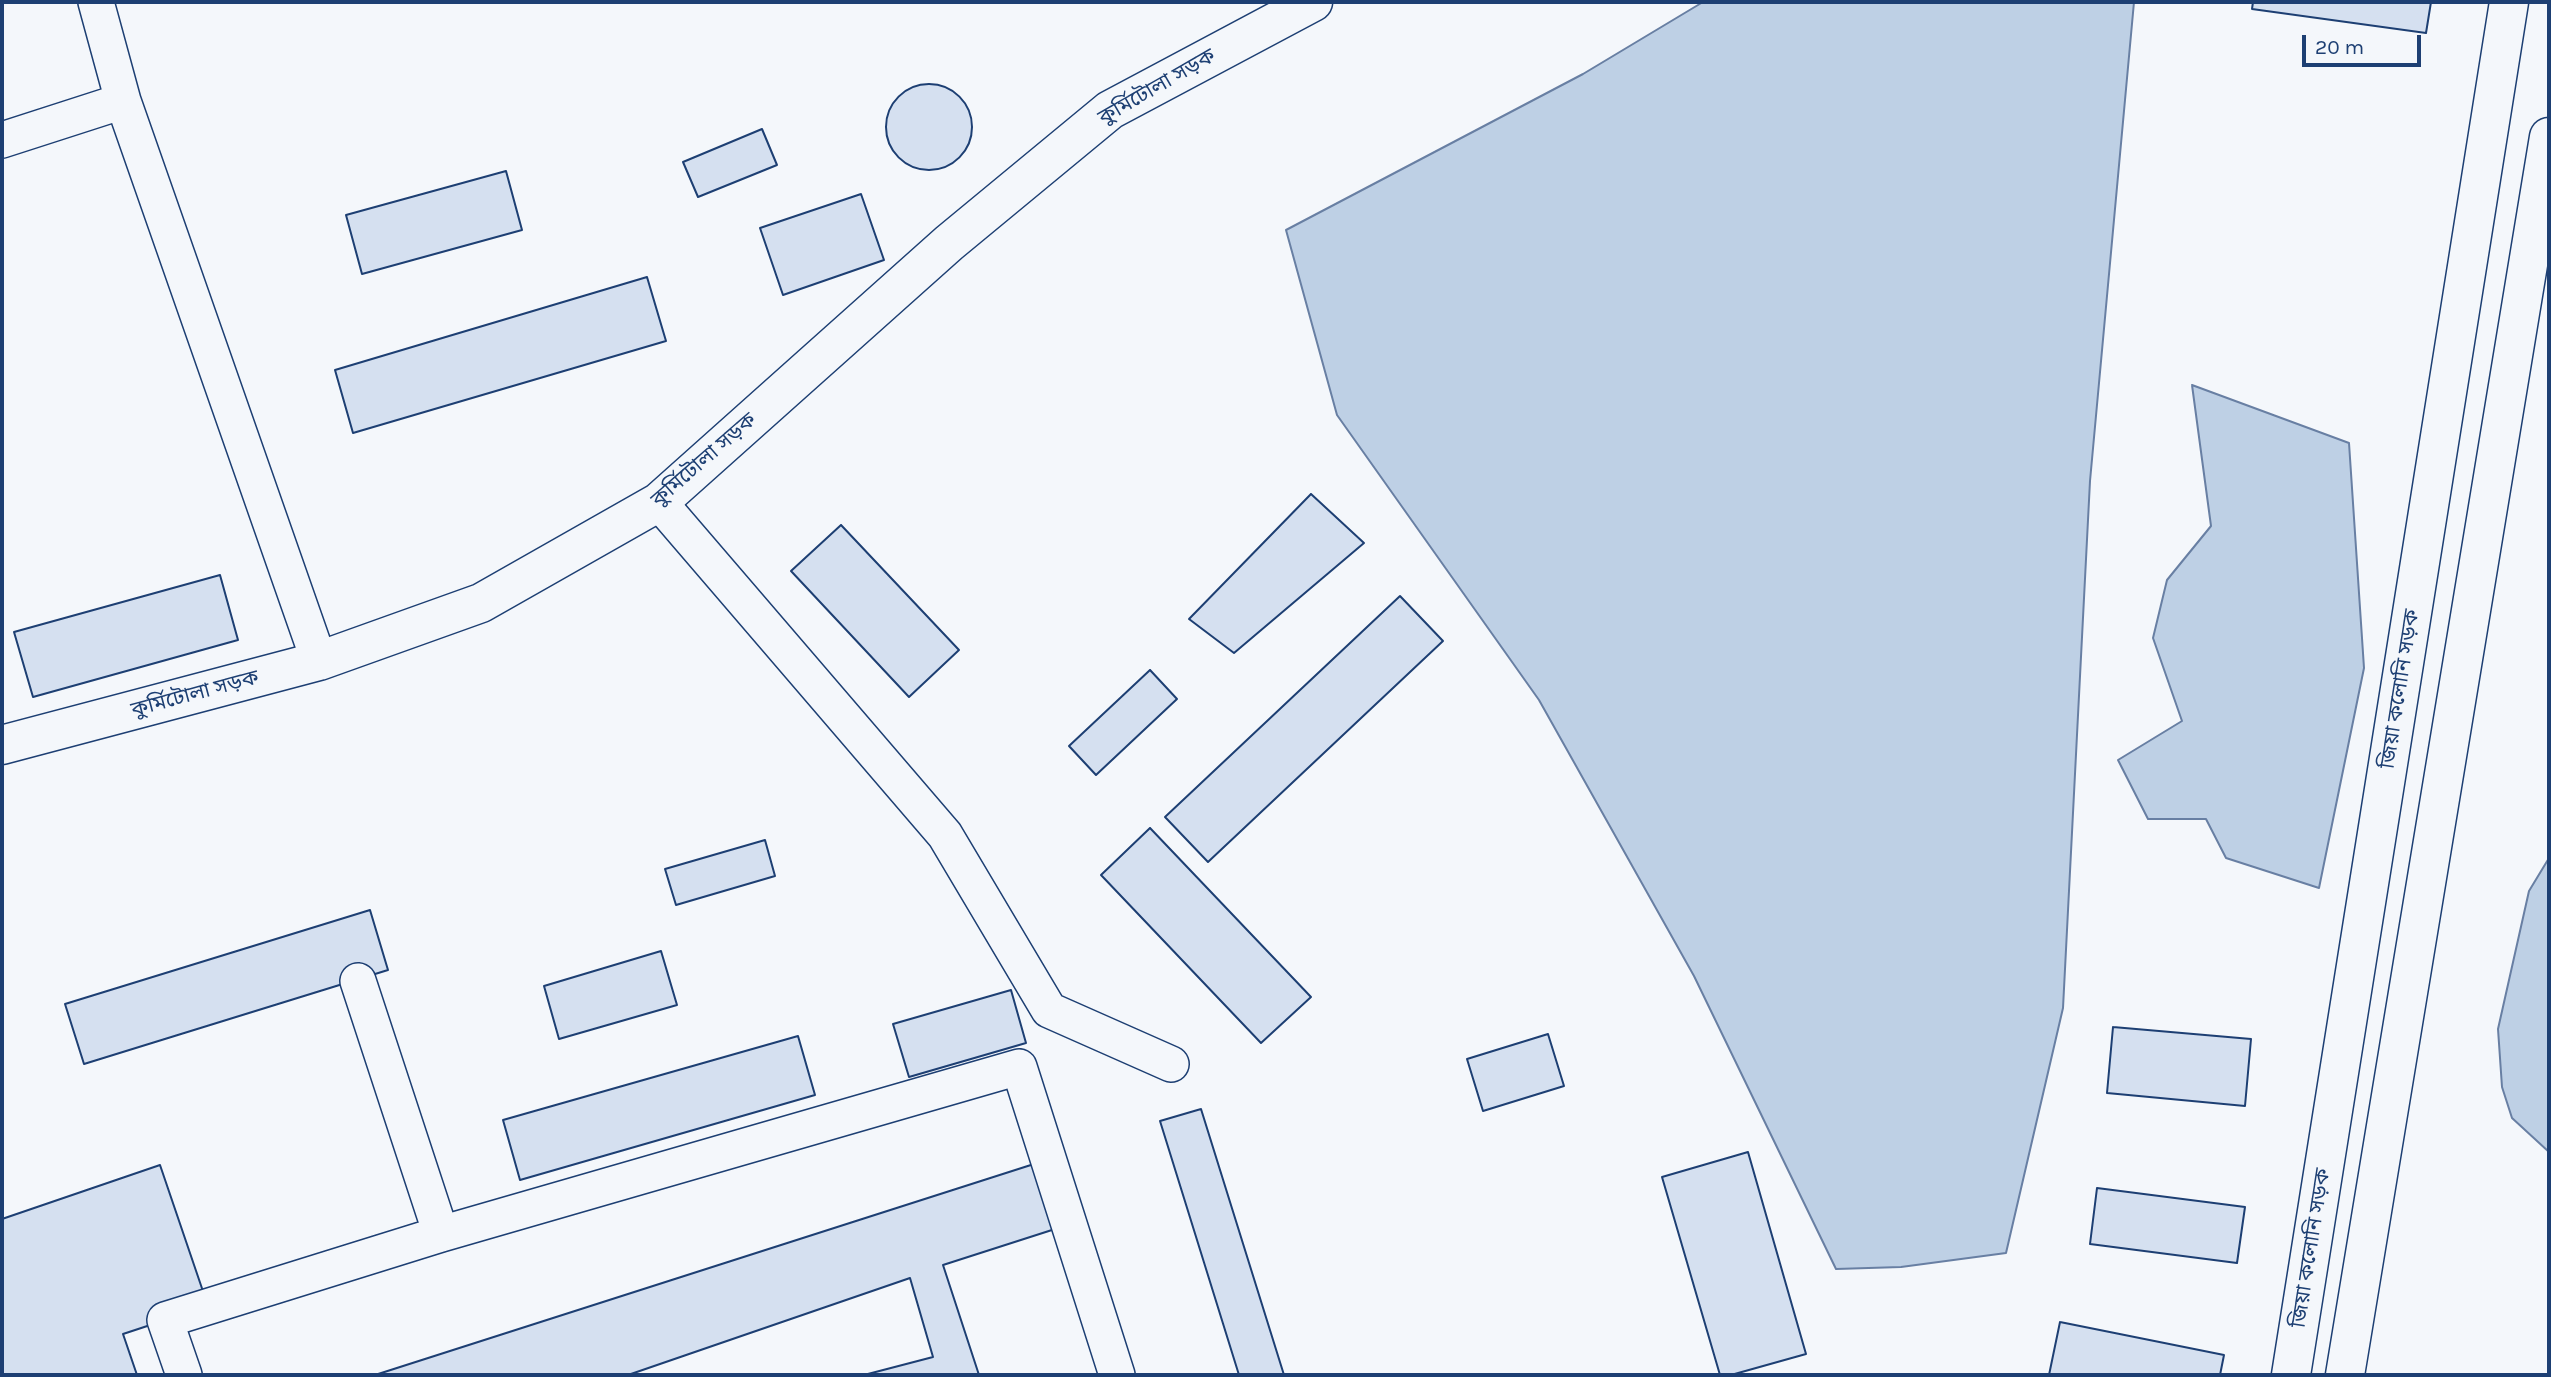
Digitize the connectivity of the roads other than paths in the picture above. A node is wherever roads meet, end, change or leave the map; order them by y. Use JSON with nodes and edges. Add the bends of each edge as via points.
{"nodes":[{"id":1,"x":96,"y":2,"type":"edge"},
{"id":2,"x":1313,"y":2,"type":"edge"},
{"id":3,"x":2509,"y":2,"type":"edge"},
{"id":4,"x":123,"y":101,"type":"junction"},
{"id":5,"x":2549,"y":137,"type":"edge"},
{"id":6,"x":2,"y":140,"type":"edge"},
{"id":7,"x":2545,"y":183,"type":"edge"},
{"id":8,"x":659,"y":502,"type":"junction"},
{"id":9,"x":319,"y":660,"type":"junction"},
{"id":10,"x":2,"y":745,"type":"edge"},
{"id":11,"x":358,"y":981,"type":"dead end"},
{"id":12,"x":1171,"y":1064,"type":"dead end"},
{"id":13,"x":441,"y":1234,"type":"junction"},
{"id":14,"x":184,"y":1375,"type":"edge"},
{"id":15,"x":1117,"y":1375,"type":"edge"},
{"id":16,"x":2291,"y":1375,"type":"edge"},
{"id":17,"x":2345,"y":1375,"type":"edge"}],
"edges":[{"from":1,"to":4,"type":"street"},
{"from":2,"to":8,"type":"main road","name":"কুর্মিটোলা সড়ক","via":[[1110,110],[949,243]]},
{"from":3,"to":16,"type":"main road","name":"জিয়া কলোনি সড়ক"},
{"from":4,"to":6,"type":"street"},
{"from":4,"to":9,"type":"street"},
{"from":5,"to":7,"type":"main road"},
{"from":7,"to":17,"type":"main road"},
{"from":8,"to":9,"type":"main road","name":"কুর্মিটোলা সড়ক","via":[[481,603]]},
{"from":8,"to":12,"type":"street","via":[[945,835],[1049,1010]]},
{"from":9,"to":10,"type":"main road","name":"কুর্মিটোলা সড়ক"},
{"from":11,"to":13,"type":"street"},
{"from":13,"to":14,"type":"street","via":[[165,1320]]},
{"from":13,"to":15,"type":"street","via":[[1020,1067]]}]}
